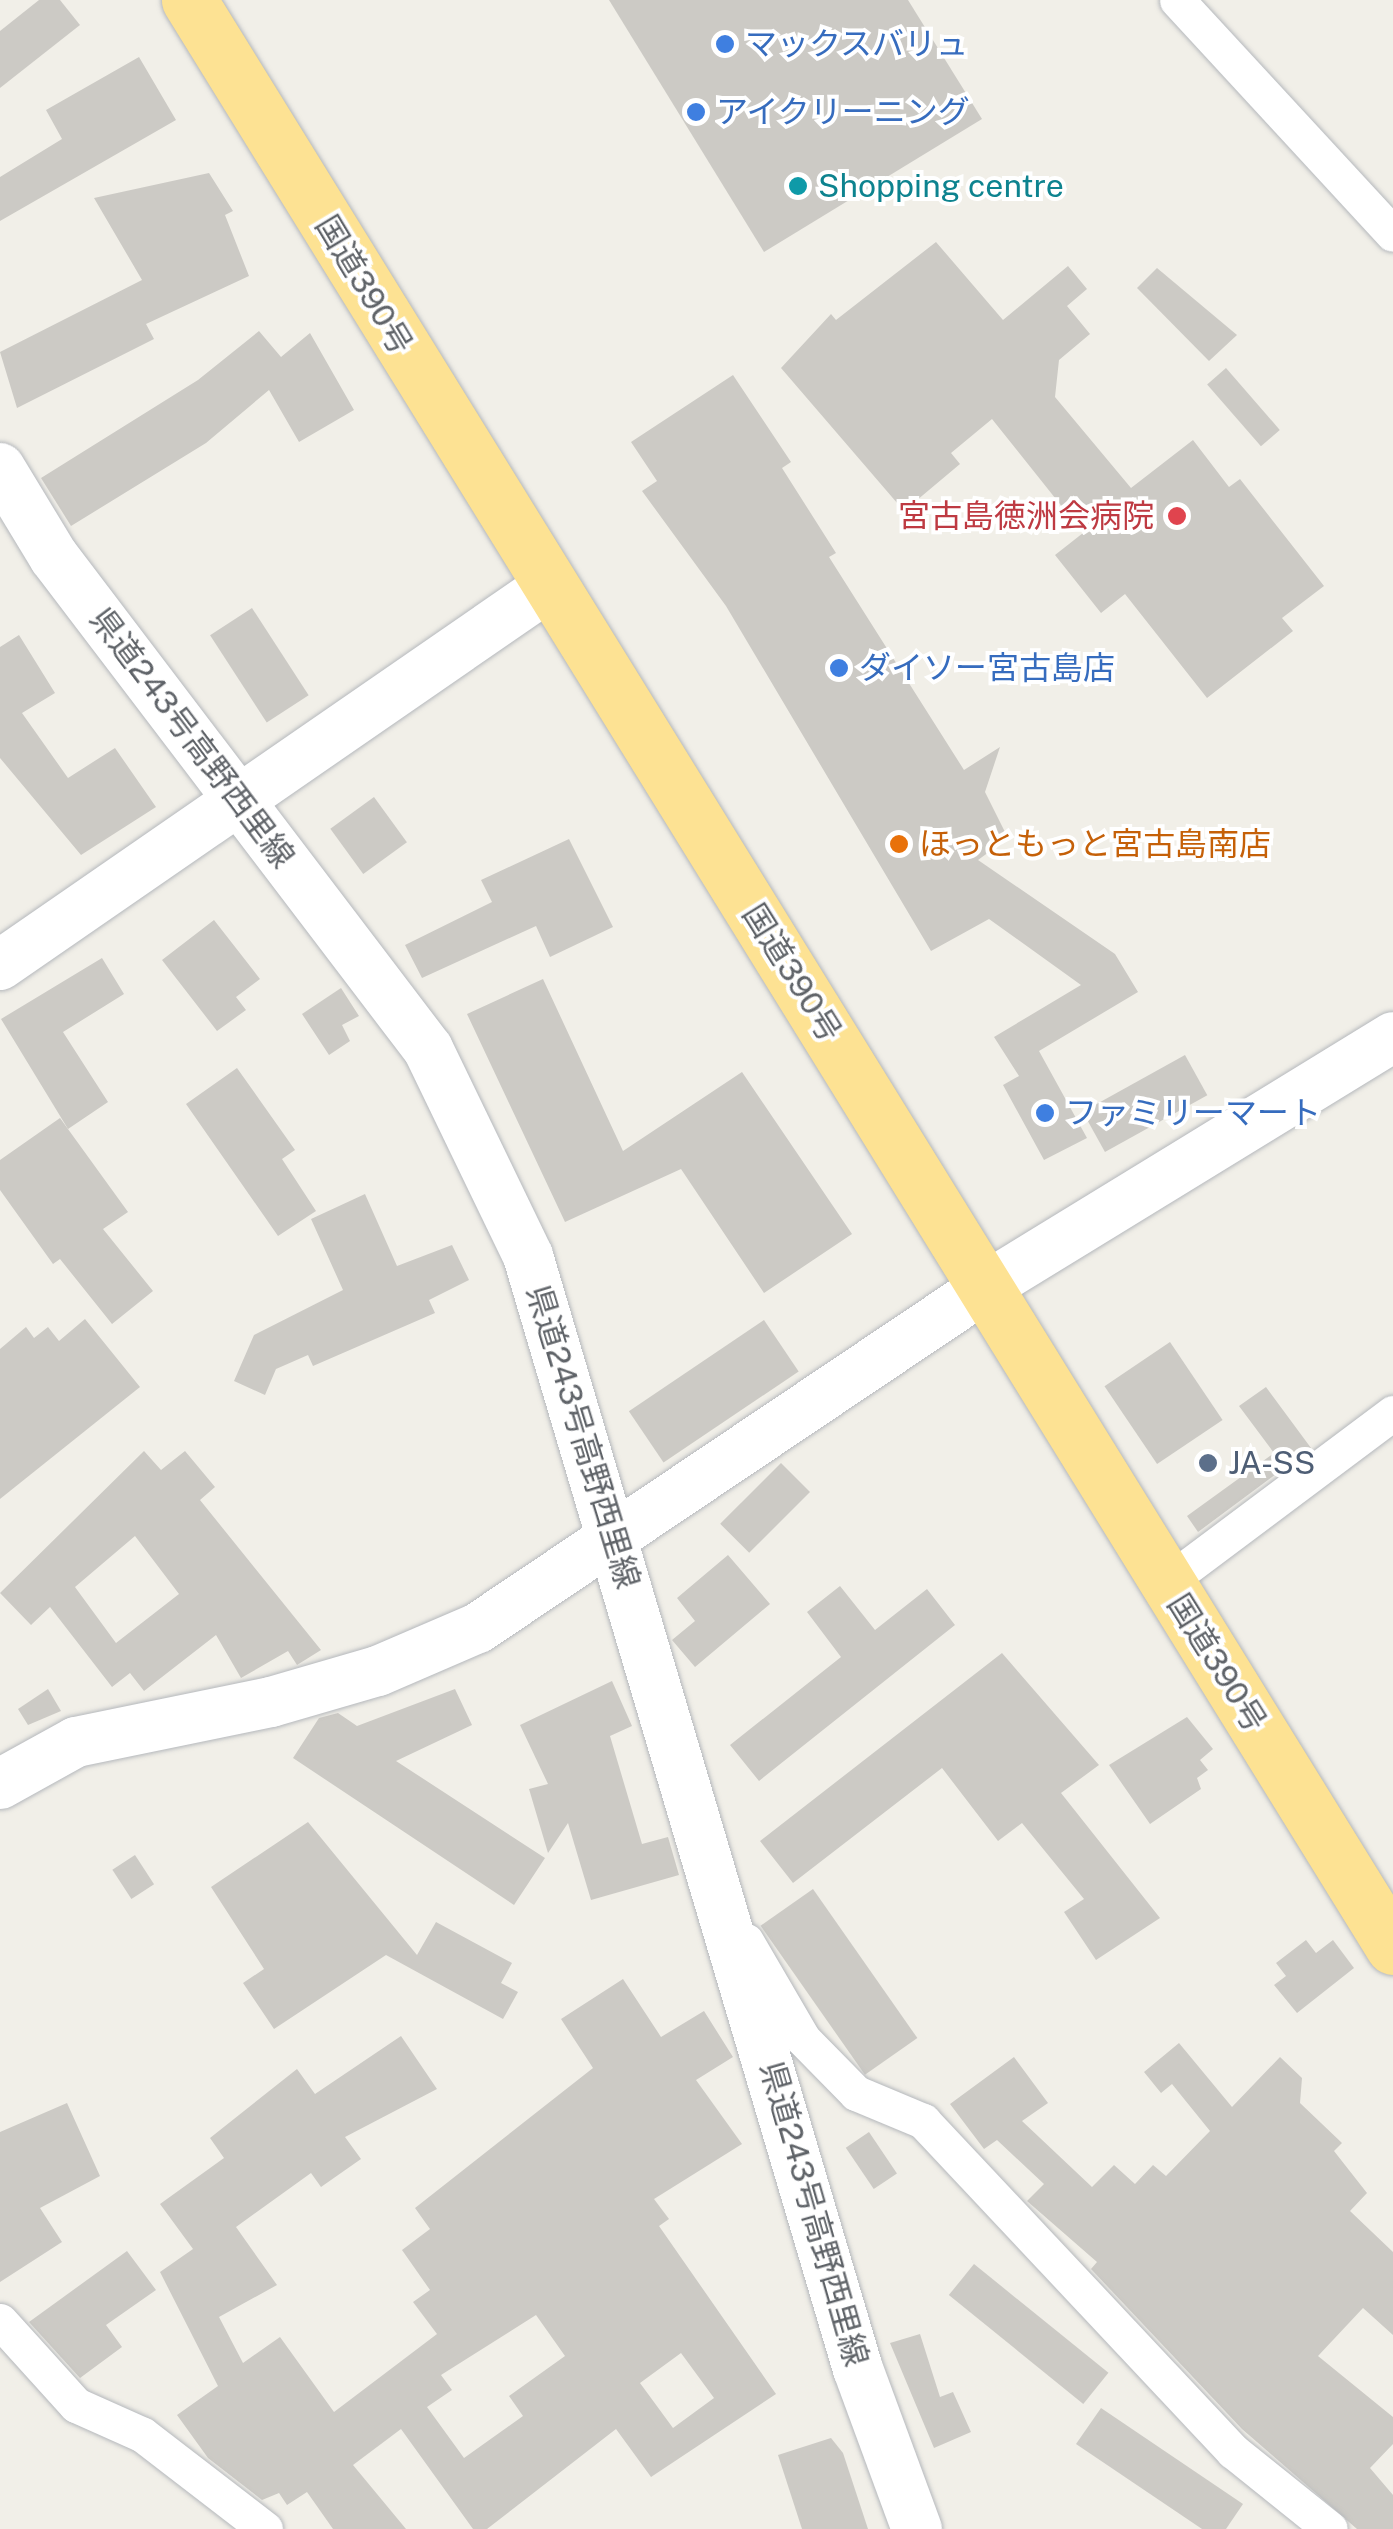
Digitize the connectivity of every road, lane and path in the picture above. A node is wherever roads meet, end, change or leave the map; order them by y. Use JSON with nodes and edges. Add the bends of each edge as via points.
{"nodes":[{"id":1,"x":189,"y":0,"type":"edge"},
{"id":2,"x":1196,"y":9,"type":"edge"},
{"id":3,"x":1393,"y":234,"type":"edge"},
{"id":4,"x":0,"y":468,"type":"edge"},
{"id":5,"x":549,"y":586,"type":"junction"},
{"id":6,"x":238,"y":802,"type":"junction"},
{"id":7,"x":0,"y":965,"type":"edge"},
{"id":8,"x":1393,"y":1037,"type":"edge"},
{"id":9,"x":987,"y":1286,"type":"junction"},
{"id":10,"x":1393,"y":1414,"type":"edge"},
{"id":11,"x":612,"y":1534,"type":"junction"},
{"id":12,"x":1167,"y":1582,"type":"junction"},
{"id":13,"x":0,"y":1784,"type":"edge"},
{"id":14,"x":726,"y":1907,"type":"junction"},
{"id":15,"x":1386,"y":1919,"type":"edge"},
{"id":16,"x":0,"y":2321,"type":"edge"},
{"id":17,"x":265,"y":2529,"type":"edge"},
{"id":18,"x":918,"y":2529,"type":"edge"},
{"id":19,"x":1330,"y":2529,"type":"edge"}],
"edges":[{"from":1,"to":5,"type":"highway","name":"国道390号"},
{"from":2,"to":3,"type":"street"},
{"from":4,"to":6,"type":"main road","name":"県道243号高野西里線","via":[[54,558]]},
{"from":5,"to":6,"type":"main road"},
{"from":5,"to":9,"type":"highway","name":"国道390号"},
{"from":6,"to":7,"type":"main road"},
{"from":6,"to":11,"type":"main road","name":"県道243号高野西里線","via":[[428,1049],[463,1112],[528,1256]]},
{"from":8,"to":9,"type":"main road"},
{"from":9,"to":11,"type":"main road"},
{"from":9,"to":12,"type":"highway","name":"国道390号"},
{"from":10,"to":12,"type":"street"},
{"from":11,"to":13,"type":"main road","via":[[478,1628],[378,1671],[76,1742]]},
{"from":11,"to":14,"type":"main road","name":"県道243号高野西里線"},
{"from":12,"to":15,"type":"highway","name":"国道390号"},
{"from":14,"to":18,"type":"main road","name":"県道243号高野西里線","via":[[858,2369]]},
{"from":14,"to":19,"type":"street","via":[[803,2039],[842,2080],[922,2121],[1233,2451]]},
{"from":16,"to":17,"type":"street","via":[[76,2405],[143,2435]]}]}
